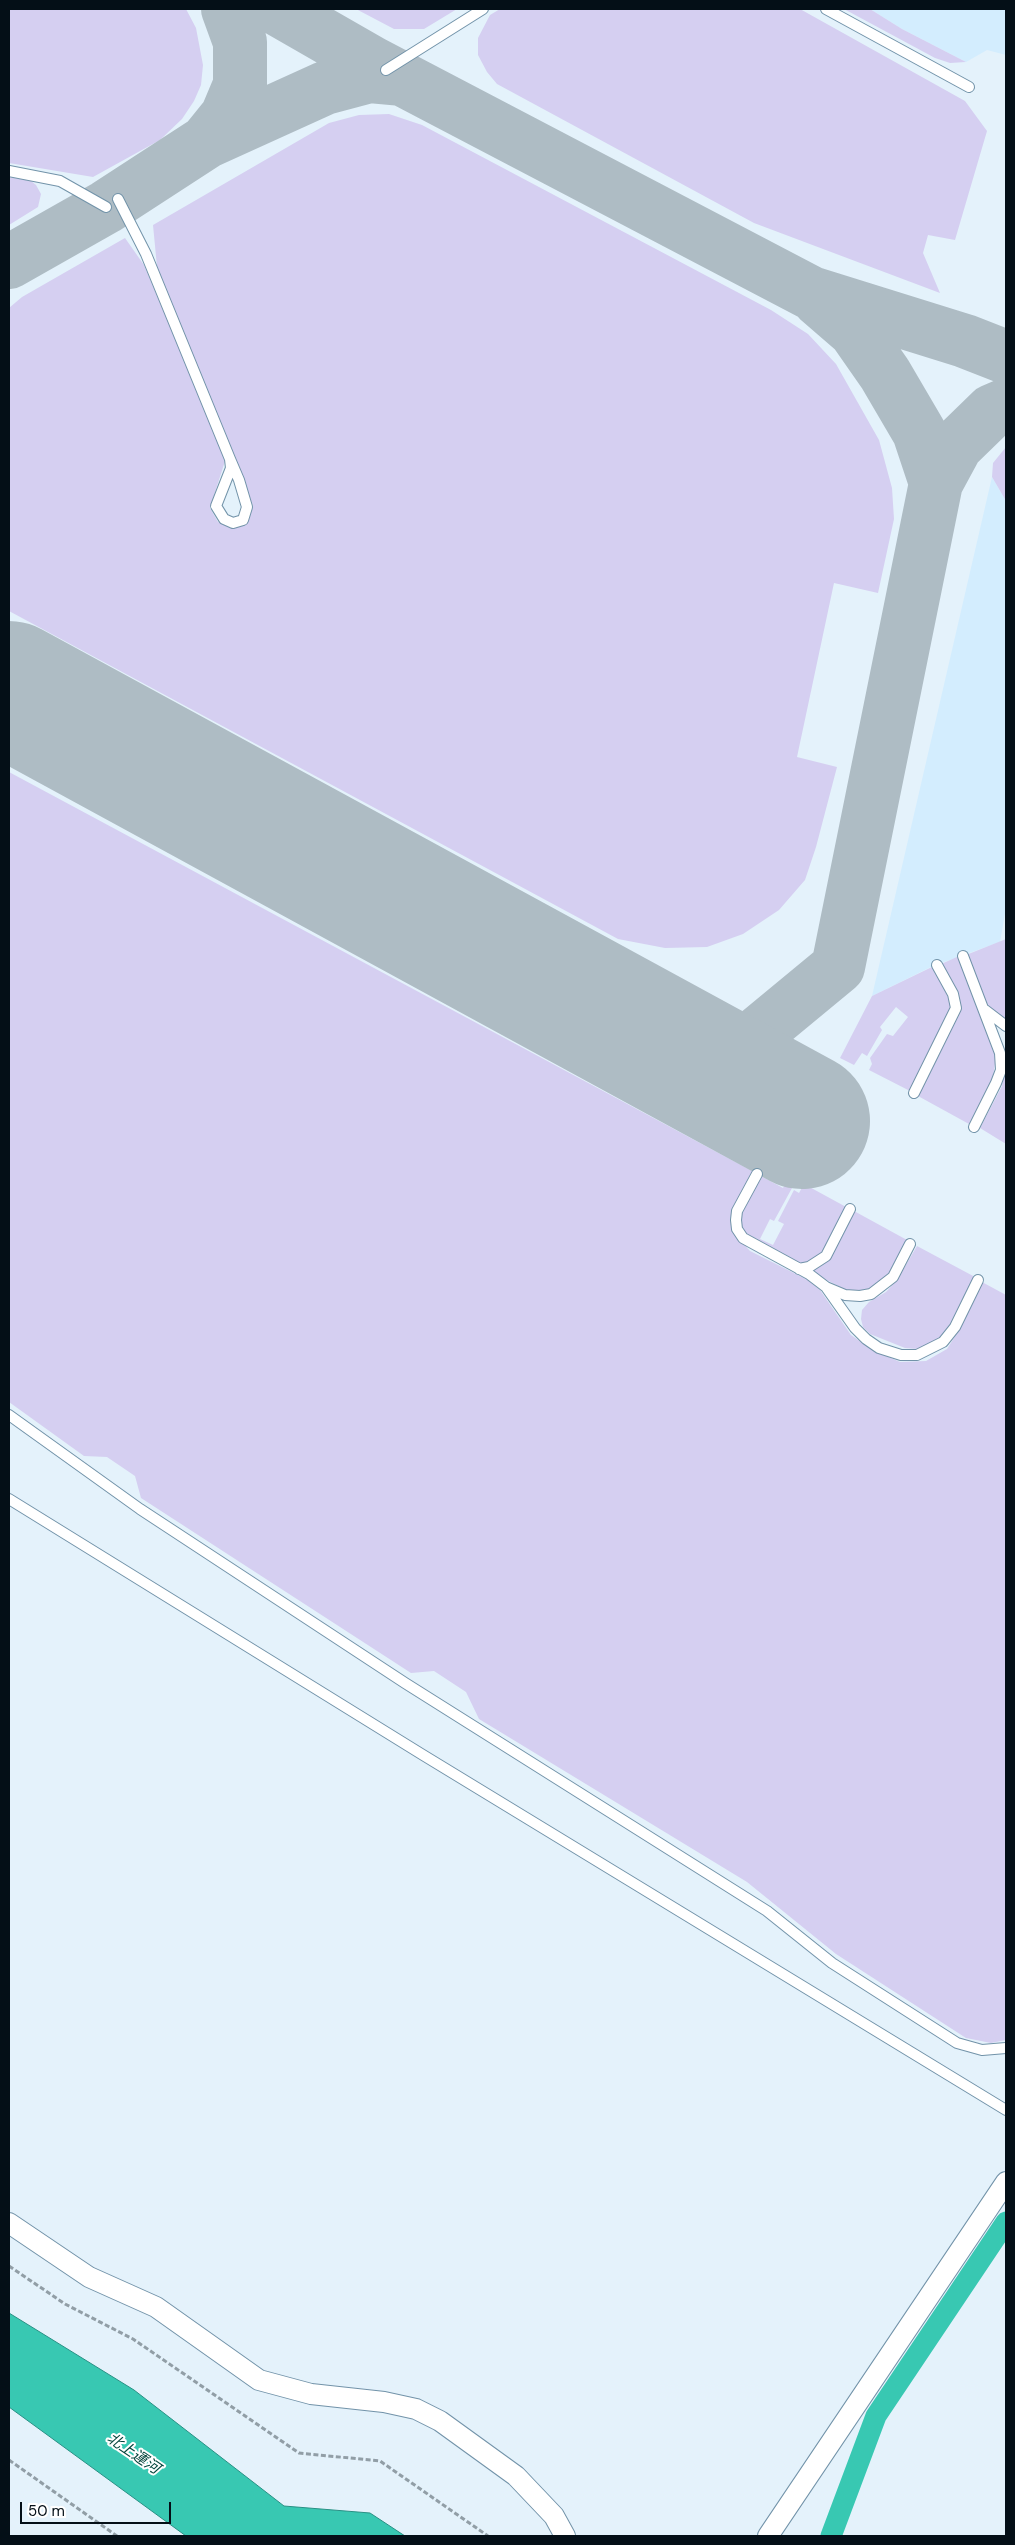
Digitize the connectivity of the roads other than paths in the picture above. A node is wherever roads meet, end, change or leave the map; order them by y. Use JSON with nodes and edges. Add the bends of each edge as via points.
{"nodes":[{"id":1,"x":483,"y":9,"type":"edge"},
{"id":2,"x":826,"y":9,"type":"edge"},
{"id":3,"x":386,"y":70,"type":"dead end"},
{"id":4,"x":969,"y":87,"type":"dead end"},
{"id":5,"x":9,"y":171,"type":"edge"},
{"id":6,"x":118,"y":199,"type":"dead end"},
{"id":7,"x":106,"y":207,"type":"dead end"},
{"id":8,"x":230,"y":459,"type":"junction"},
{"id":9,"x":963,"y":956,"type":"dead end"},
{"id":10,"x":937,"y":965,"type":"dead end"},
{"id":11,"x":984,"y":1009,"type":"junction"},
{"id":12,"x":1006,"y":1026,"type":"edge"},
{"id":13,"x":914,"y":1093,"type":"dead end"},
{"id":14,"x":974,"y":1127,"type":"dead end"},
{"id":15,"x":757,"y":1174,"type":"dead end"},
{"id":16,"x":850,"y":1209,"type":"dead end"},
{"id":17,"x":910,"y":1244,"type":"dead end"},
{"id":18,"x":799,"y":1269,"type":"junction"},
{"id":19,"x":978,"y":1280,"type":"dead end"},
{"id":20,"x":826,"y":1287,"type":"junction"},
{"id":21,"x":9,"y":1415,"type":"edge"},
{"id":22,"x":9,"y":1499,"type":"edge"},
{"id":23,"x":1006,"y":2048,"type":"edge"},
{"id":24,"x":1006,"y":2110,"type":"edge"},
{"id":25,"x":1006,"y":2182,"type":"edge"},
{"id":26,"x":9,"y":2223,"type":"edge"},
{"id":27,"x":565,"y":2536,"type":"edge"},
{"id":28,"x":768,"y":2536,"type":"edge"}],
"edges":[{"from":1,"to":3,"type":"lane"},
{"from":2,"to":4,"type":"lane"},
{"from":5,"to":7,"type":"lane","via":[[60,181]]},
{"from":6,"to":8,"type":"lane","via":[[146,254]]},
{"from":8,"to":8,"type":"lane","via":[[247,507],[243,520],[233,523],[224,519],[216,506],[231,468]]},
{"from":9,"to":11,"type":"lane"},
{"from":10,"to":13,"type":"lane","via":[[953,994],[956,1008]]},
{"from":11,"to":12,"type":"lane"},
{"from":11,"to":14,"type":"lane","via":[[1000,1053],[1000,1070]]},
{"from":15,"to":18,"type":"lane","via":[[737,1211],[737,1229],[750,1244]]},
{"from":16,"to":18,"type":"lane","via":[[826,1256],[809,1267]]},
{"from":17,"to":20,"type":"lane","via":[[893,1277],[871,1294],[845,1295]]},
{"from":18,"to":20,"type":"lane"},
{"from":19,"to":20,"type":"lane","via":[[955,1327],[943,1342],[917,1355],[901,1355],[879,1348],[866,1339]]},
{"from":21,"to":23,"type":"lane","via":[[140,1509],[397,1678],[767,1911],[832,1963],[940,2032],[982,2050]]},
{"from":22,"to":24,"type":"lane"},
{"from":25,"to":28,"type":"street"},
{"from":26,"to":27,"type":"street","via":[[89,2278],[156,2307],[259,2380],[311,2394],[416,2409],[440,2421],[516,2476],[554,2516]]}]}
